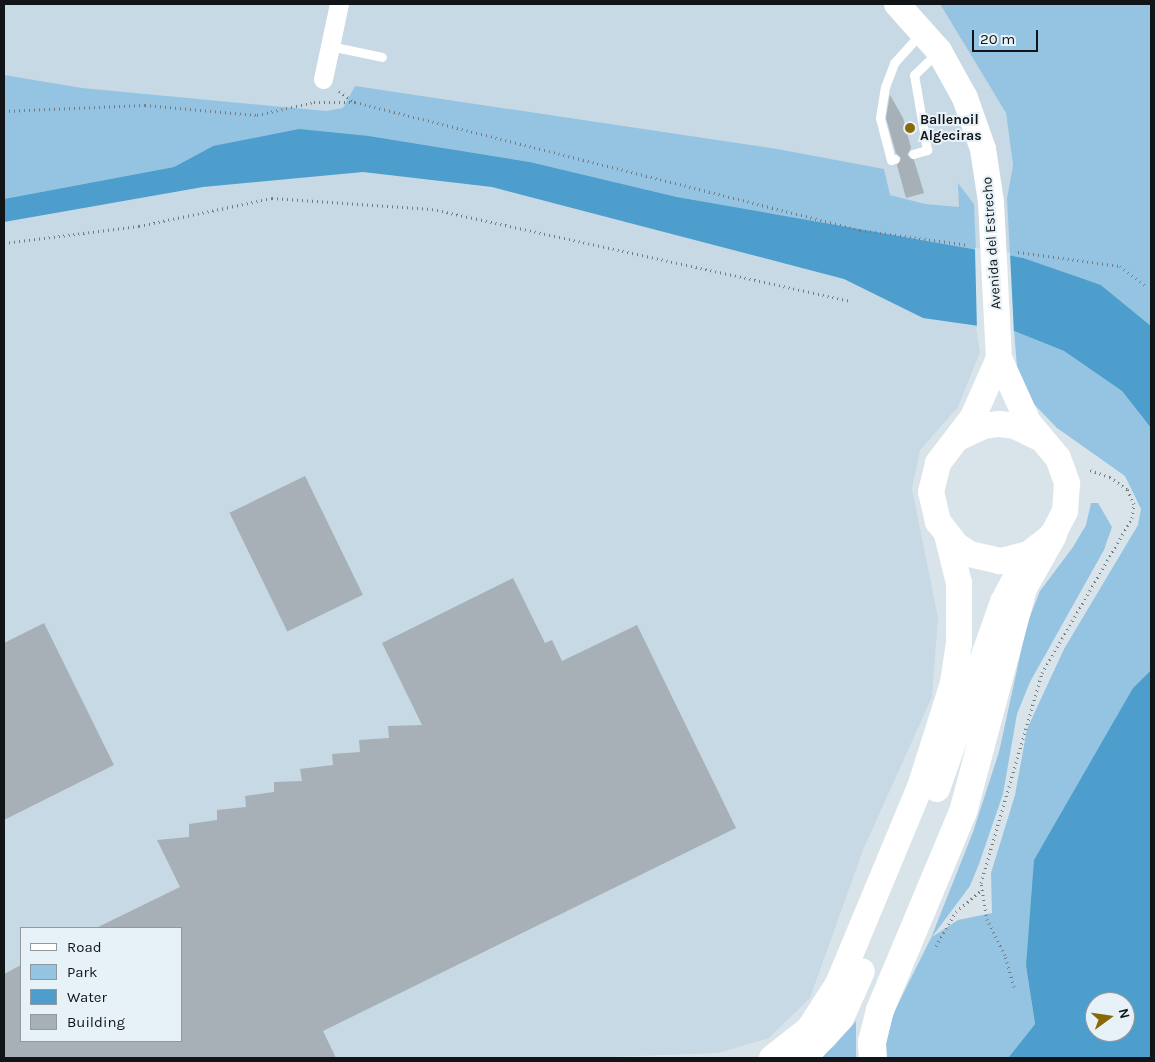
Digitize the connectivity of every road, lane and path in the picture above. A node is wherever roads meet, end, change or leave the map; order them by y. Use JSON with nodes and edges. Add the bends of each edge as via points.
{"nodes":[{"id":1,"x":339,"y":4,"type":"edge"},
{"id":2,"x":897,"y":4,"type":"edge"},
{"id":3,"x":931,"y":42,"type":"junction"},
{"id":4,"x":330,"y":46,"type":"junction"},
{"id":5,"x":382,"y":57,"type":"dead end"},
{"id":6,"x":323,"y":79,"type":"dead end"},
{"id":7,"x":4,"y":110,"type":"edge"},
{"id":8,"x":913,"y":154,"type":"dead end"},
{"id":9,"x":895,"y":159,"type":"dead end"},
{"id":10,"x":4,"y":243,"type":"edge"},
{"id":11,"x":976,"y":246,"type":"dead end"},
{"id":12,"x":1014,"y":251,"type":"dead end"},
{"id":13,"x":1147,"y":286,"type":"dead end"},
{"id":14,"x":851,"y":301,"type":"dead end"},
{"id":15,"x":999,"y":358,"type":"junction"},
{"id":16,"x":957,"y":439,"type":"junction"},
{"id":17,"x":1042,"y":439,"type":"junction"},
{"id":18,"x":1064,"y":470,"type":"junction"},
{"id":19,"x":946,"y":535,"type":"junction"},
{"id":20,"x":1053,"y":535,"type":"junction"},
{"id":21,"x":1029,"y":554,"type":"junction"},
{"id":22,"x":982,"y":889,"type":"junction"},
{"id":23,"x":933,"y":951,"type":"dead end"},
{"id":24,"x":1014,"y":987,"type":"dead end"},
{"id":25,"x":772,"y":1058,"type":"edge"},
{"id":26,"x":804,"y":1058,"type":"edge"},
{"id":27,"x":873,"y":1058,"type":"edge"}],
"edges":[{"from":1,"to":4,"type":"street"},
{"from":2,"to":3,"type":"street","name":"Avenida del Estrecho"},
{"from":3,"to":8,"type":"lane","via":[[914,75],[926,150]]},
{"from":3,"to":9,"type":"lane","via":[[894,63],[886,87],[880,118],[892,160]]},
{"from":3,"to":15,"type":"street","name":"Avenida del Estrecho","via":[[965,98],[983,148],[991,202]]},
{"from":4,"to":5,"type":"lane"},
{"from":4,"to":6,"type":"street"},
{"from":7,"to":11,"type":"path","via":[[145,105],[258,115],[314,102],[355,102],[860,230]]},
{"from":10,"to":14,"type":"path","via":[[139,226],[272,198],[432,209]]},
{"from":12,"to":13,"type":"path","via":[[1120,266]]},
{"from":15,"to":16,"type":"street","name":"Avenida del Estrecho","via":[[973,417]]},
{"from":15,"to":17,"type":"street","name":"Avenida del Estrecho","via":[[1016,399]]},
{"from":16,"to":17,"type":"street","name":"Avenida del Estrecho","via":[[984,426],[999,424],[1022,428]]},
{"from":16,"to":19,"type":"street","name":"Avenida del Estrecho","via":[[938,463],[932,492],[936,515]]},
{"from":17,"to":18,"type":"street","name":"Avenida del Estrecho"},
{"from":18,"to":20,"type":"street","name":"Avenida del Estrecho","via":[[1066,504]]},
{"from":18,"to":22,"type":"path","via":[[1085,469],[1110,477],[1127,489],[1134,504],[1132,518],[1042,672],[1020,740]]},
{"from":19,"to":21,"type":"street","name":"Avenida del Estrecho","via":[[970,554],[984,559],[1007,560]]},
{"from":19,"to":25,"type":"street","via":[[959,583],[959,643],[954,683],[920,787],[838,984],[809,1029]]},
{"from":20,"to":21,"type":"street","name":"Avenida del Estrecho"},
{"from":20,"to":27,"type":"highway","via":[[1023,588],[963,812],[880,1010],[872,1042]]},
{"from":21,"to":26,"type":"street","via":[[1016,572],[1003,602],[942,777],[854,989],[841,1018]]},
{"from":22,"to":23,"type":"path","via":[[956,912]]},
{"from":22,"to":24,"type":"path","via":[[986,920],[1005,955]]}]}
